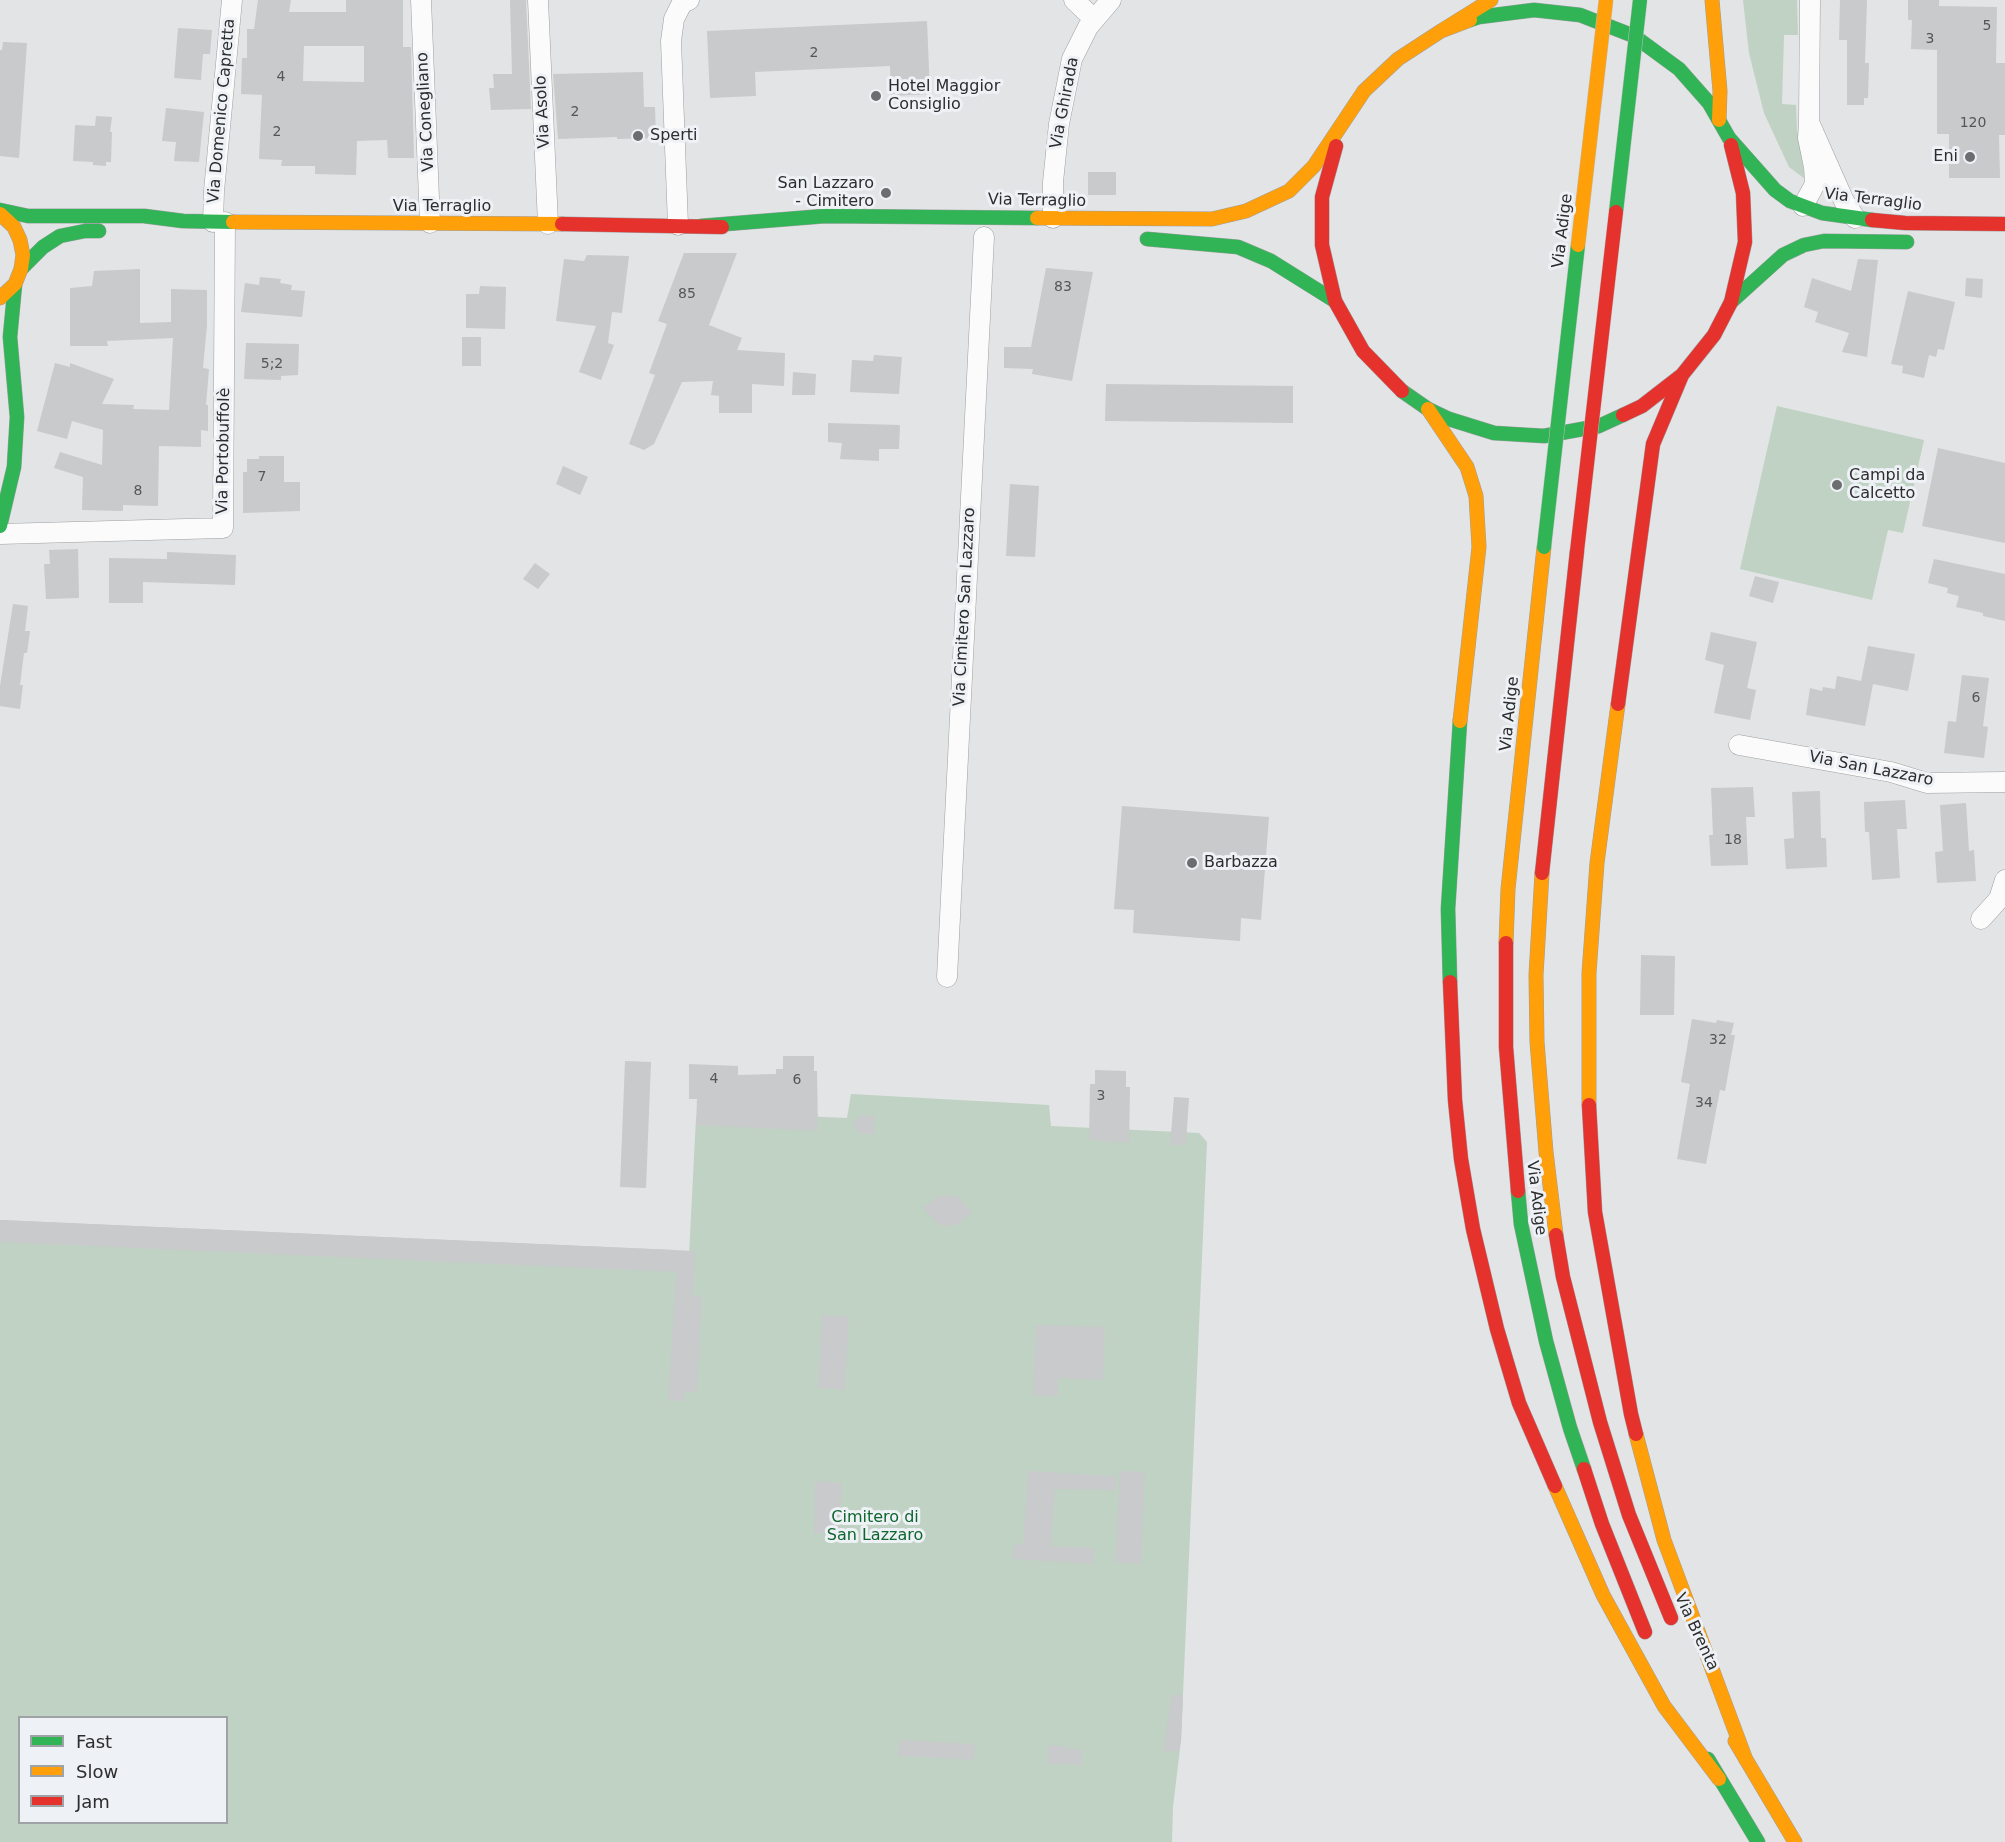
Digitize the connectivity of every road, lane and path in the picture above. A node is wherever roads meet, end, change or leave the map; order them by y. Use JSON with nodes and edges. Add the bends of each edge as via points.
{"nodes":[{"id":1,"x":232,"y":0,"type":"edge"},
{"id":2,"x":421,"y":0,"type":"edge"},
{"id":3,"x":538,"y":0,"type":"edge"},
{"id":4,"x":689,"y":0,"type":"edge"},
{"id":5,"x":1074,"y":0,"type":"edge"},
{"id":6,"x":1111,"y":0,"type":"edge"},
{"id":7,"x":1491,"y":0,"type":"edge"},
{"id":8,"x":1606,"y":0,"type":"edge"},
{"id":9,"x":1640,"y":0,"type":"edge"},
{"id":10,"x":1712,"y":0,"type":"edge"},
{"id":11,"x":1810,"y":0,"type":"edge"},
{"id":12,"x":1094,"y":19,"type":"junction"},
{"id":13,"x":1441,"y":31,"type":"junction"},
{"id":14,"x":1719,"y":120,"type":"junction"},
{"id":15,"x":1809,"y":122,"type":"junction"},
{"id":16,"x":1340,"y":130,"type":"junction"},
{"id":17,"x":1729,"y":138,"type":"junction"},
{"id":18,"x":1803,"y":206,"type":"junction"},
{"id":19,"x":0,"y":212,"type":"edge"},
{"id":20,"x":1053,"y":218,"type":"junction"},
{"id":21,"x":1855,"y":218,"type":"junction"},
{"id":22,"x":183,"y":221,"type":"junction"},
{"id":23,"x":219,"y":222,"type":"junction"},
{"id":24,"x":430,"y":223,"type":"junction"},
{"id":25,"x":548,"y":224,"type":"junction"},
{"id":26,"x":2005,"y":224,"type":"edge"},
{"id":27,"x":678,"y":225,"type":"junction"},
{"id":28,"x":701,"y":226,"type":"junction"},
{"id":29,"x":116,"y":231,"type":"dead end"},
{"id":30,"x":147,"y":231,"type":"dead end"},
{"id":31,"x":790,"y":232,"type":"dead end"},
{"id":32,"x":981,"y":236,"type":"dead end"},
{"id":33,"x":1132,"y":238,"type":"dead end"},
{"id":34,"x":1926,"y":242,"type":"dead end"},
{"id":35,"x":21,"y":269,"type":"junction"},
{"id":36,"x":15,"y":284,"type":"junction"},
{"id":37,"x":0,"y":298,"type":"edge"},
{"id":38,"x":1335,"y":301,"type":"junction"},
{"id":39,"x":1731,"y":302,"type":"junction"},
{"id":40,"x":1682,"y":375,"type":"junction"},
{"id":41,"x":1428,"y":409,"type":"junction"},
{"id":42,"x":0,"y":526,"type":"edge"},
{"id":43,"x":0,"y":534,"type":"edge"},
{"id":44,"x":1739,"y":745,"type":"dead end"},
{"id":45,"x":2005,"y":782,"type":"edge"},
{"id":46,"x":2005,"y":880,"type":"edge"},
{"id":47,"x":1981,"y":919,"type":"dead end"},
{"id":48,"x":947,"y":977,"type":"dead end"},
{"id":49,"x":1600,"y":1422,"type":"joint"},
{"id":50,"x":1676,"y":1627,"type":"dead end"},
{"id":51,"x":1648,"y":1640,"type":"dead end"},
{"id":52,"x":1703,"y":1685,"type":"dead end"},
{"id":53,"x":1678,"y":1701,"type":"dead end"},
{"id":54,"x":1746,"y":1760,"type":"junction"},
{"id":55,"x":1719,"y":1779,"type":"junction"},
{"id":56,"x":1758,"y":1842,"type":"edge"},
{"id":57,"x":1796,"y":1842,"type":"edge"}],
"edges":[{"from":1,"to":23,"type":"street","name":"Via Domenico Capretta","via":[[214,191]]},
{"from":2,"to":24,"type":"street","name":"Via Conegliano"},
{"from":3,"to":25,"type":"street","name":"Via Asolo"},
{"from":4,"to":27,"type":"street","via":[[682,3],[674,19],[671,41]]},
{"from":5,"to":12,"type":"street"},
{"from":6,"to":12,"type":"street","name":"Via Ghirada"},
{"from":7,"to":13,"type":"main road"},
{"from":8,"to":51,"type":"main road","name":"Via Adige","bridge":true,"via":[[1508,889],[1506,1047],[1521,1224],[1546,1341],[1602,1524]]},
{"from":9,"to":49,"type":"main road","name":"Via Adige","bridge":true,"via":[[1540,892],[1536,975],[1537,1042],[1553,1220],[1571,1311]]},
{"from":10,"to":14,"type":"main road"},
{"from":11,"to":15,"type":"street"},
{"from":12,"to":20,"type":"street","name":"Via Ghirada","via":[[1076,49],[1065,88],[1054,165]]},
{"from":13,"to":14,"type":"main road","name":"Via Terraglio","via":[[1479,17],[1534,10],[1580,15],[1634,36],[1679,69]]},
{"from":13,"to":16,"type":"main road","name":"Via Terraglio","via":[[1398,59],[1365,91]]},
{"from":14,"to":17,"type":"main road","name":"Via Terraglio"},
{"from":15,"to":18,"type":"street","via":[[1815,184]]},
{"from":15,"to":21,"type":"street"},
{"from":16,"to":20,"type":"main road","name":"Via Terraglio","via":[[1314,166],[1289,191],[1246,211],[1212,219]]},
{"from":16,"to":38,"type":"main road","name":"Via Terraglio","via":[[1322,197],[1322,245]]},
{"from":17,"to":18,"type":"main road","name":"Via Terraglio","via":[[1775,190]]},
{"from":17,"to":39,"type":"main road","name":"Via Terraglio","via":[[1743,193],[1745,242]]},
{"from":18,"to":21,"type":"main road","name":"Via Terraglio"},
{"from":19,"to":22,"type":"main road","name":"Via Terraglio","via":[[28,216],[144,216]]},
{"from":19,"to":35,"type":"main road","via":[[20,240]]},
{"from":20,"to":28,"type":"main road","name":"Via Terraglio","via":[[825,216]]},
{"from":21,"to":26,"type":"main road","name":"Via Terraglio"},
{"from":22,"to":23,"type":"main road","name":"Via Terraglio"},
{"from":22,"to":30,"type":"main road","name":"Via Terraglio"},
{"from":23,"to":24,"type":"main road","name":"Via Terraglio"},
{"from":23,"to":43,"type":"street","name":"Via Portobuffolè","via":[[224,528]]},
{"from":24,"to":25,"type":"main road","name":"Via Terraglio"},
{"from":25,"to":27,"type":"main road","name":"Via Terraglio"},
{"from":27,"to":28,"type":"main road","name":"Via Terraglio"},
{"from":28,"to":31,"type":"main road","name":"Via Terraglio"},
{"from":29,"to":35,"type":"main road","via":[[60,236]]},
{"from":32,"to":48,"type":"street","name":"Via Cimitero San Lazzaro"},
{"from":33,"to":38,"type":"main road","name":"Via Terraglio","via":[[1238,246],[1271,261]]},
{"from":34,"to":39,"type":"main road","name":"Via Terraglio","via":[[1824,241],[1804,245],[1783,255]]},
{"from":35,"to":36,"type":"main road"},
{"from":36,"to":37,"type":"main road"},
{"from":36,"to":42,"type":"main road","via":[[10,337],[17,417],[14,466]]},
{"from":38,"to":41,"type":"main road","name":"Via Terraglio","via":[[1363,351],[1398,388]]},
{"from":39,"to":40,"type":"main road","name":"Via Terraglio","via":[[1714,335]]},
{"from":40,"to":41,"type":"main road","name":"Via Terraglio","via":[[1642,406],[1599,426],[1544,436],[1494,433]]},
{"from":40,"to":54,"type":"main road","via":[[1653,444],[1597,863],[1589,974],[1589,1129],[1596,1212],[1631,1414],[1664,1540]]},
{"from":41,"to":55,"type":"main road","via":[[1467,467],[1476,496],[1478,527],[1448,909],[1455,1100],[1473,1229],[1519,1402],[1603,1595],[1664,1706]]},
{"from":44,"to":45,"type":"street","name":"Via San Lazzaro","via":[[1891,772],[1927,783]]},
{"from":46,"to":47,"type":"street","via":[[1999,899]]},
{"from":49,"to":50,"type":"main road","name":"Via Brenta","via":[[1629,1515]]},
{"from":52,"to":54,"type":"main road","name":"Via Brenta"},
{"from":53,"to":55,"type":"main road"},
{"from":54,"to":57,"type":"main road","name":"Via Brenta"},
{"from":55,"to":56,"type":"main road"}]}
